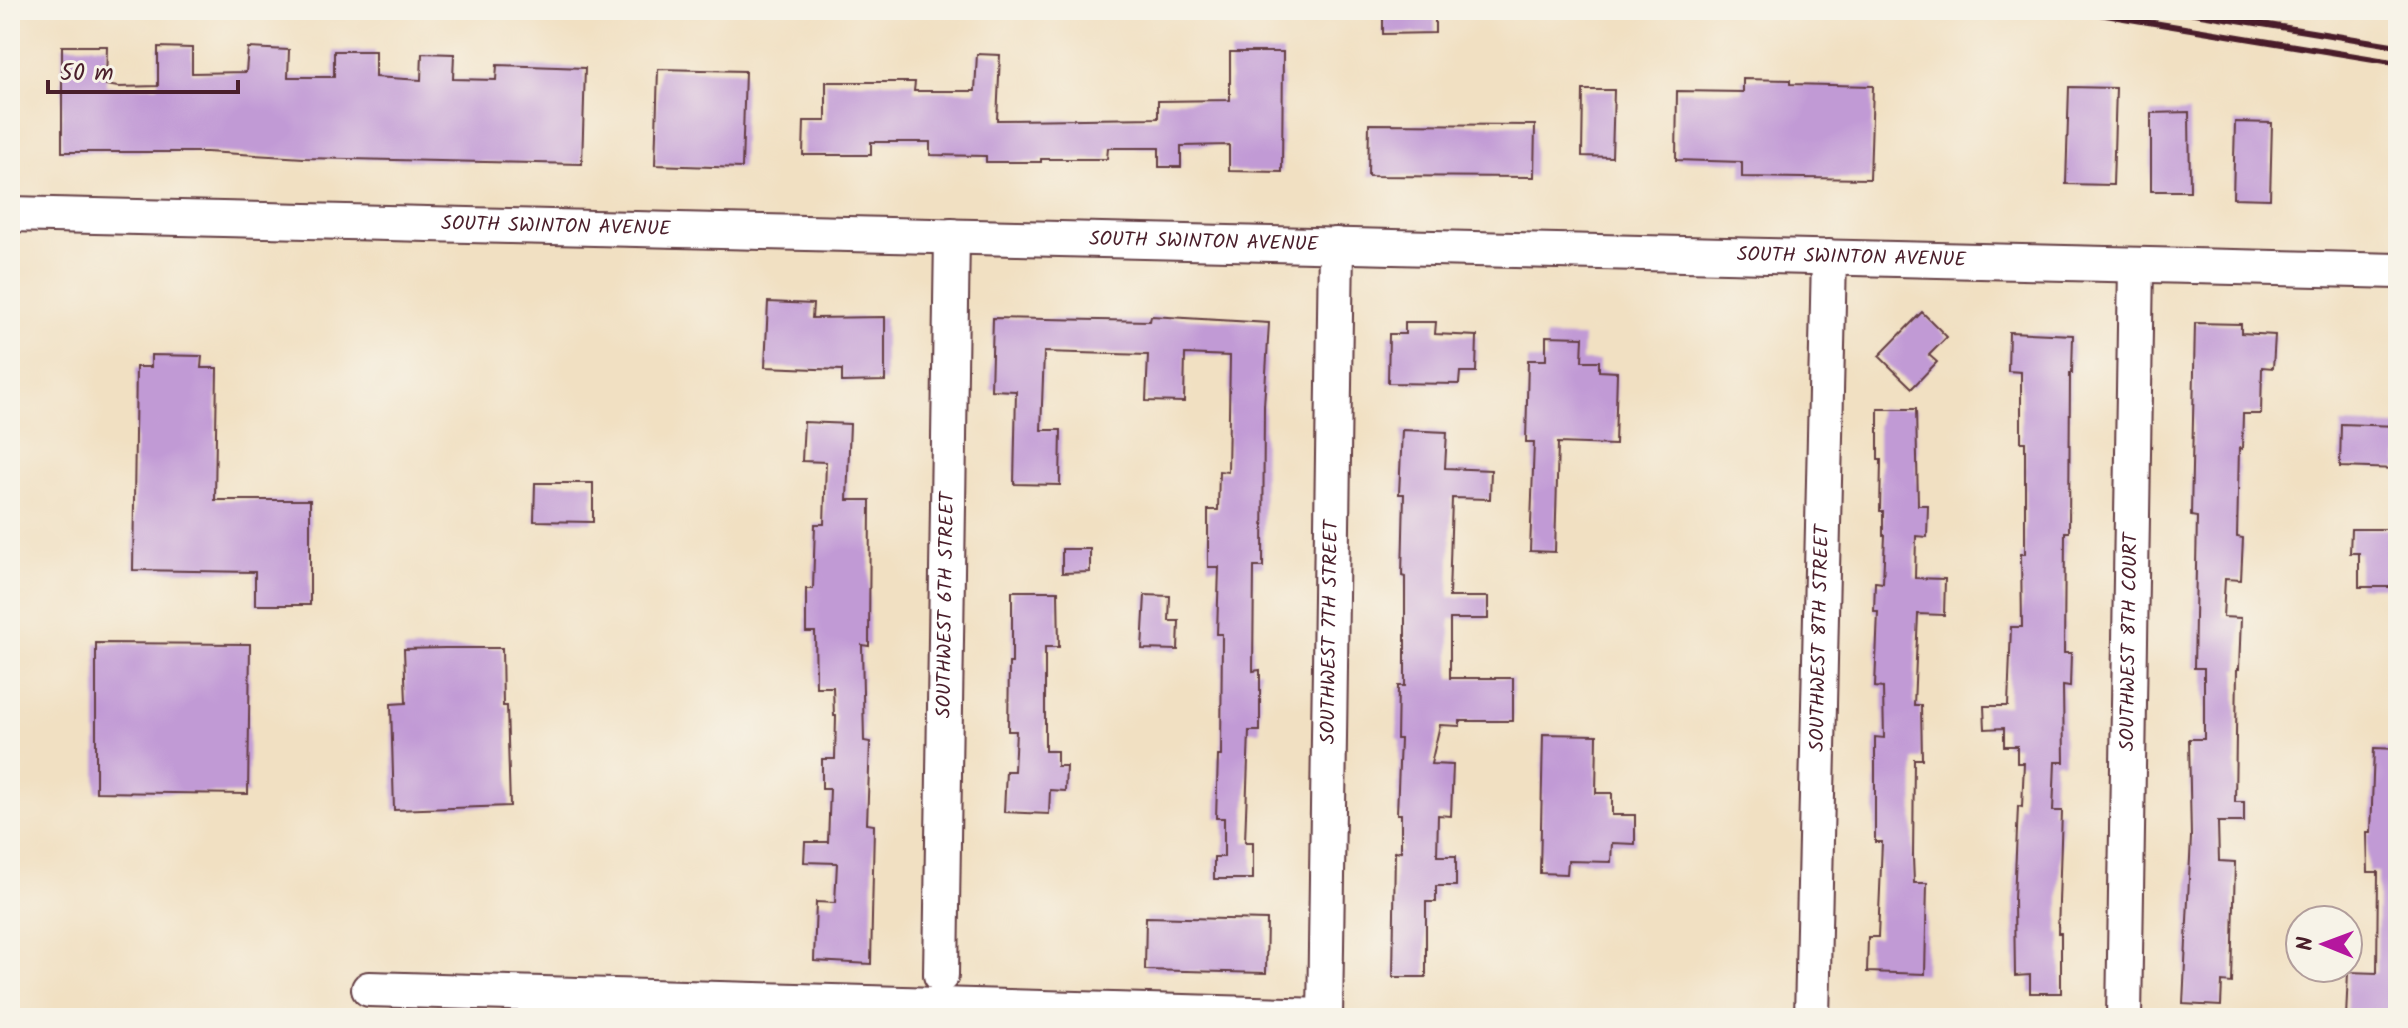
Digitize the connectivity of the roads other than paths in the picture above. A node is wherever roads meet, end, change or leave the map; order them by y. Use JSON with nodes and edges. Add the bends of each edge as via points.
{"nodes":[{"id":1,"x":10,"y":214,"type":"edge"},
{"id":2,"x":952,"y":236,"type":"junction"},
{"id":3,"x":1336,"y":245,"type":"junction"},
{"id":4,"x":1829,"y":257,"type":"junction"},
{"id":5,"x":2136,"y":265,"type":"junction"},
{"id":6,"x":2398,"y":271,"type":"edge"},
{"id":7,"x":941,"y":975,"type":"dead end"},
{"id":8,"x":369,"y":989,"type":"dead end"},
{"id":9,"x":1325,"y":1017,"type":"edge"},
{"id":10,"x":1812,"y":1018,"type":"edge"},
{"id":11,"x":2124,"y":1018,"type":"edge"}],
"edges":[{"from":1,"to":2,"type":"street","name":"SOUTH SWINTON AVENUE"},
{"from":2,"to":3,"type":"street","name":"SOUTH SWINTON AVENUE"},
{"from":2,"to":7,"type":"street","name":"SOUTHWEST 6TH STREET"},
{"from":3,"to":4,"type":"street","name":"SOUTH SWINTON AVENUE"},
{"from":3,"to":9,"type":"street","name":"SOUTHWEST 7TH STREET"},
{"from":4,"to":5,"type":"street","name":"SOUTH SWINTON AVENUE"},
{"from":4,"to":10,"type":"street","name":"SOUTHWEST 8TH STREET"},
{"from":5,"to":6,"type":"street","name":"SOUTH SWINTON AVENUE"},
{"from":5,"to":11,"type":"street","name":"SOUTHWEST 8TH COURT"},
{"from":8,"to":9,"type":"street"}]}
